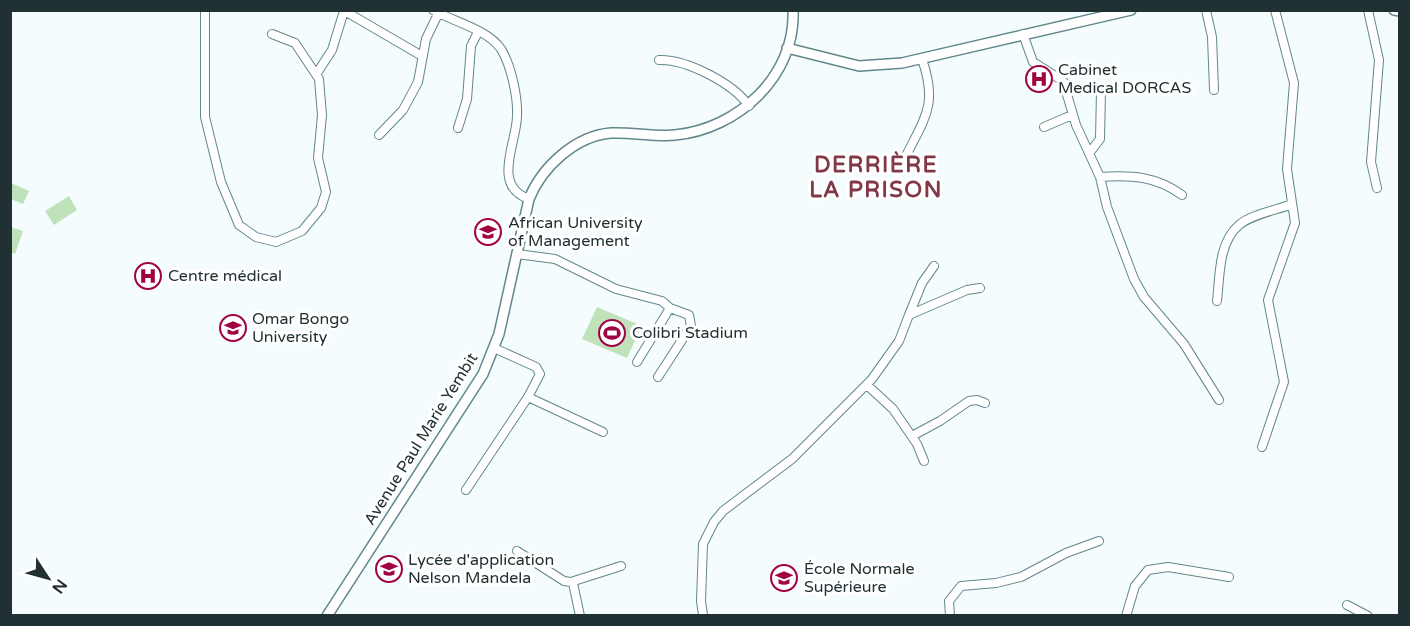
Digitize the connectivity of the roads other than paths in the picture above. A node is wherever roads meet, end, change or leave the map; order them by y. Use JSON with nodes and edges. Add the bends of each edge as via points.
{"nodes":[{"id":1,"x":205,"y":10,"type":"edge"},
{"id":2,"x":793,"y":10,"type":"edge"},
{"id":3,"x":1131,"y":10,"type":"edge"},
{"id":4,"x":1206,"y":10,"type":"edge"},
{"id":5,"x":1275,"y":10,"type":"edge"},
{"id":6,"x":1368,"y":10,"type":"edge"},
{"id":7,"x":1394,"y":10,"type":"edge"},
{"id":8,"x":344,"y":11,"type":"edge"},
{"id":9,"x":1400,"y":11,"type":"edge"},
{"id":10,"x":436,"y":12,"type":"edge"},
{"id":11,"x":478,"y":33,"type":"junction"},
{"id":12,"x":272,"y":34,"type":"dead end"},
{"id":13,"x":1023,"y":34,"type":"junction"},
{"id":14,"x":787,"y":48,"type":"junction"},
{"id":15,"x":422,"y":56,"type":"junction"},
{"id":16,"x":922,"y":59,"type":"junction"},
{"id":17,"x":660,"y":60,"type":"dead end"},
{"id":18,"x":317,"y":73,"type":"junction"},
{"id":19,"x":1214,"y":90,"type":"dead end"},
{"id":20,"x":1101,"y":91,"type":"dead end"},
{"id":21,"x":749,"y":105,"type":"junction"},
{"id":22,"x":1072,"y":115,"type":"junction"},
{"id":23,"x":1044,"y":127,"type":"dead end"},
{"id":24,"x":458,"y":128,"type":"dead end"},
{"id":25,"x":379,"y":135,"type":"dead end"},
{"id":26,"x":1090,"y":152,"type":"junction"},
{"id":27,"x":905,"y":158,"type":"dead end"},
{"id":28,"x":1100,"y":177,"type":"junction"},
{"id":29,"x":1377,"y":188,"type":"dead end"},
{"id":30,"x":1182,"y":195,"type":"dead end"},
{"id":31,"x":529,"y":199,"type":"junction"},
{"id":32,"x":1292,"y":204,"type":"junction"},
{"id":33,"x":517,"y":254,"type":"junction"},
{"id":34,"x":934,"y":266,"type":"dead end"},
{"id":35,"x":980,"y":288,"type":"dead end"},
{"id":36,"x":1216,"y":301,"type":"dead end"},
{"id":37,"x":670,"y":308,"type":"junction"},
{"id":38,"x":909,"y":315,"type":"junction"},
{"id":39,"x":494,"y":348,"type":"junction"},
{"id":40,"x":637,"y":362,"type":"dead end"},
{"id":41,"x":658,"y":377,"type":"dead end"},
{"id":42,"x":869,"y":382,"type":"junction"},
{"id":43,"x":528,"y":397,"type":"junction"},
{"id":44,"x":1219,"y":399,"type":"dead end"},
{"id":45,"x":985,"y":403,"type":"dead end"},
{"id":46,"x":603,"y":432,"type":"dead end"},
{"id":47,"x":912,"y":436,"type":"junction"},
{"id":48,"x":1262,"y":447,"type":"dead end"},
{"id":49,"x":924,"y":461,"type":"dead end"},
{"id":50,"x":466,"y":490,"type":"dead end"},
{"id":51,"x":1099,"y":542,"type":"dead end"},
{"id":52,"x":517,"y":552,"type":"dead end"},
{"id":53,"x":621,"y":567,"type":"dead end"},
{"id":54,"x":1229,"y":577,"type":"dead end"},
{"id":55,"x":573,"y":582,"type":"junction"},
{"id":56,"x":1347,"y":605,"type":"dead end"},
{"id":57,"x":327,"y":615,"type":"edge"},
{"id":58,"x":580,"y":615,"type":"edge"},
{"id":59,"x":703,"y":615,"type":"edge"},
{"id":60,"x":950,"y":615,"type":"edge"},
{"id":61,"x":1126,"y":615,"type":"edge"},
{"id":62,"x":1368,"y":615,"type":"edge"}],
"edges":[{"from":1,"to":18,"type":"street","via":[[205,117],[211,148],[236,221],[246,232],[266,241],[281,241],[298,234],[318,213],[326,197],[318,158],[322,105]]},
{"from":2,"to":14,"type":"main road","name":"Avenue Paul Marie Yembit"},
{"from":3,"to":13,"type":"main road"},
{"from":4,"to":19,"type":"street","via":[[1212,37]]},
{"from":5,"to":32,"type":"street","via":[[1294,83],[1287,169]]},
{"from":6,"to":29,"type":"street","via":[[1379,60],[1371,162]]},
{"from":7,"to":9,"type":"main road"},
{"from":8,"to":15,"type":"street"},
{"from":8,"to":18,"type":"street","via":[[332,50]]},
{"from":10,"to":11,"type":"street"},
{"from":10,"to":15,"type":"street"},
{"from":11,"to":24,"type":"street","via":[[471,46],[467,99]]},
{"from":11,"to":31,"type":"street","via":[[494,42],[506,61],[517,115],[508,170],[516,190]]},
{"from":12,"to":18,"type":"street","via":[[295,43]]},
{"from":13,"to":16,"type":"main road"},
{"from":13,"to":22,"type":"street","via":[[1033,62],[1063,81]]},
{"from":14,"to":16,"type":"main road","via":[[859,66]]},
{"from":14,"to":21,"type":"main road","name":"Avenue Paul Marie Yembit","via":[[775,76]]},
{"from":15,"to":25,"type":"street","via":[[414,90],[397,117]]},
{"from":16,"to":27,"type":"street","via":[[931,95]]},
{"from":17,"to":21,"type":"street","via":[[712,76],[739,93]]},
{"from":20,"to":26,"type":"street","via":[[1100,139]]},
{"from":21,"to":31,"type":"main road","name":"Avenue Paul Marie Yembit","via":[[714,124],[682,134],[611,133],[587,139],[548,168]]},
{"from":22,"to":23,"type":"street"},
{"from":22,"to":26,"type":"street"},
{"from":26,"to":28,"type":"street"},
{"from":28,"to":30,"type":"street","via":[[1136,175],[1162,183]]},
{"from":28,"to":44,"type":"street","via":[[1134,279],[1144,297],[1184,344]]},
{"from":31,"to":33,"type":"main road","name":"Avenue Paul Marie Yembit"},
{"from":32,"to":36,"type":"street","via":[[1240,223],[1231,234],[1221,259]]},
{"from":32,"to":48,"type":"street","via":[[1294,232],[1268,300],[1284,382]]},
{"from":33,"to":37,"type":"street","via":[[555,259],[616,289],[662,301]]},
{"from":33,"to":39,"type":"main road","name":"Avenue Paul Marie Yembit"},
{"from":34,"to":38,"type":"street"},
{"from":35,"to":38,"type":"street"},
{"from":37,"to":40,"type":"street"},
{"from":37,"to":41,"type":"street","via":[[689,315],[692,322]]},
{"from":38,"to":42,"type":"street","via":[[893,352]]},
{"from":39,"to":43,"type":"street","via":[[536,367],[540,374]]},
{"from":39,"to":57,"type":"main road","name":"Avenue Paul Marie Yembit","via":[[472,393]]},
{"from":42,"to":47,"type":"street"},
{"from":42,"to":59,"type":"street","via":[[792,459],[714,522],[703,544]]},
{"from":43,"to":46,"type":"street"},
{"from":43,"to":50,"type":"street"},
{"from":45,"to":47,"type":"street","via":[[969,401]]},
{"from":47,"to":49,"type":"street"},
{"from":51,"to":60,"type":"street","via":[[1066,553],[1021,577],[961,585],[949,601]]},
{"from":52,"to":55,"type":"street","via":[[564,581]]},
{"from":53,"to":55,"type":"street"},
{"from":54,"to":61,"type":"street","via":[[1168,567],[1148,570],[1135,586]]},
{"from":55,"to":58,"type":"street"},
{"from":56,"to":62,"type":"street"}]}
